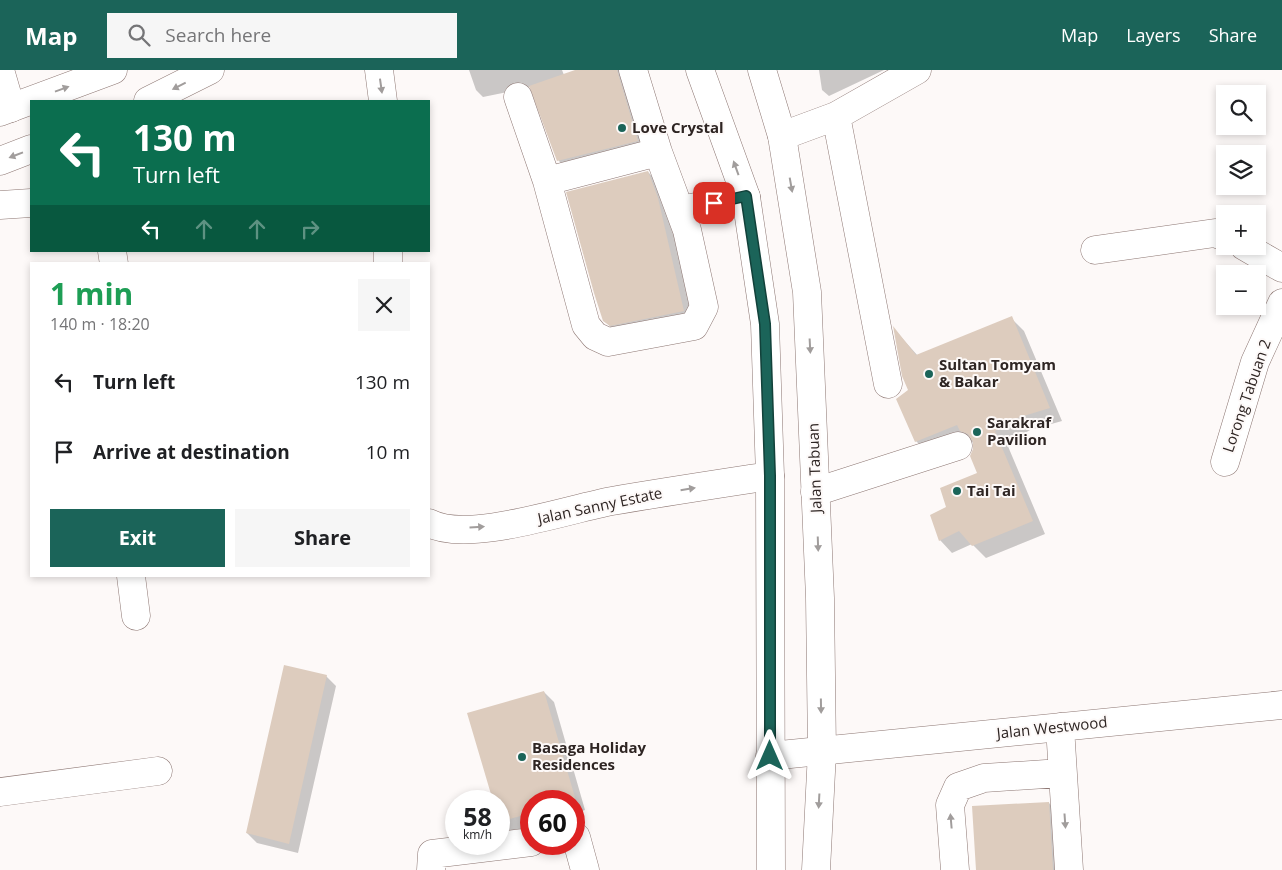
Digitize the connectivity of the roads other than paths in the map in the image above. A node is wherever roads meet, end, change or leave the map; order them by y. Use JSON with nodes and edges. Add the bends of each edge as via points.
{"nodes":[{"id":1,"x":113,"y":70,"type":"edge"},
{"id":2,"x":210,"y":70,"type":"edge"},
{"id":3,"x":379,"y":70,"type":"edge"},
{"id":4,"x":633,"y":70,"type":"edge"},
{"id":5,"x":700,"y":70,"type":"edge"},
{"id":6,"x":762,"y":70,"type":"edge"},
{"id":7,"x":917,"y":70,"type":"edge"},
{"id":8,"x":4,"y":71,"type":"edge"},
{"id":9,"x":518,"y":97,"type":"dead end"},
{"id":10,"x":33,"y":100,"type":"edge"},
{"id":11,"x":150,"y":100,"type":"edge"},
{"id":12,"x":383,"y":100,"type":"edge"},
{"id":13,"x":30,"y":101,"type":"edge"},
{"id":14,"x":6,"y":110,"type":"edge"},
{"id":15,"x":836,"y":116,"type":"junction"},
{"id":16,"x":782,"y":136,"type":"junction"},
{"id":17,"x":30,"y":149,"type":"edge"},
{"id":18,"x":658,"y":152,"type":"junction"},
{"id":19,"x":0,"y":161,"type":"edge"},
{"id":20,"x":547,"y":181,"type":"junction"},
{"id":21,"x":746,"y":196,"type":"junction"},
{"id":22,"x":30,"y":203,"type":"edge"},
{"id":23,"x":0,"y":205,"type":"edge"},
{"id":24,"x":681,"y":210,"type":"junction"},
{"id":25,"x":1216,"y":234,"type":"edge"},
{"id":26,"x":1095,"y":250,"type":"dead end"},
{"id":27,"x":1260,"y":255,"type":"edge"},
{"id":28,"x":1282,"y":268,"type":"edge"},
{"id":29,"x":1282,"y":303,"type":"edge"},
{"id":30,"x":888,"y":384,"type":"dead end"},
{"id":31,"x":958,"y":446,"type":"dead end"},
{"id":32,"x":1225,"y":462,"type":"dead end"},
{"id":33,"x":770,"y":476,"type":"junction"},
{"id":34,"x":815,"y":492,"type":"junction"},
{"id":35,"x":430,"y":523,"type":"edge"},
{"id":36,"x":130,"y":577,"type":"edge"},
{"id":37,"x":136,"y":616,"type":"dead end"},
{"id":38,"x":1282,"y":704,"type":"edge"},
{"id":39,"x":1060,"y":727,"type":"junction"},
{"id":40,"x":822,"y":752,"type":"junction"},
{"id":41,"x":770,"y":756,"type":"junction"},
{"id":42,"x":158,"y":772,"type":"dead end"},
{"id":43,"x":1061,"y":773,"type":"junction"},
{"id":44,"x":0,"y":792,"type":"edge"},
{"id":45,"x":520,"y":843,"type":"edge"},
{"id":46,"x":581,"y":855,"type":"edge"},
{"id":47,"x":431,"y":870,"type":"edge"},
{"id":48,"x":585,"y":870,"type":"edge"},
{"id":49,"x":771,"y":870,"type":"edge"},
{"id":50,"x":816,"y":870,"type":"edge"},
{"id":51,"x":955,"y":870,"type":"edge"},
{"id":52,"x":1069,"y":870,"type":"edge"}],
"edges":[{"from":10,"to":1,"type":"street","one_way":true},
{"from":2,"to":11,"type":"street","one_way":true},
{"from":3,"to":12,"type":"street","one_way":true},
{"from":4,"to":18,"type":"street"},
{"from":21,"to":5,"type":"street","one_way":true},
{"from":6,"to":16,"type":"street","name":"Jalan Tabuan"},
{"from":7,"to":15,"type":"street"},
{"from":8,"to":14,"type":"street"},
{"from":9,"to":20,"type":"street"},
{"from":14,"to":13,"type":"street","one_way":true},
{"from":15,"to":16,"type":"street"},
{"from":15,"to":30,"type":"street"},
{"from":16,"to":34,"type":"street","name":"Jalan Tabuan","one_way":true,"via":[[807,292]]},
{"from":17,"to":19,"type":"street","one_way":true},
{"from":18,"to":20,"type":"street"},
{"from":18,"to":24,"type":"street"},
{"from":20,"to":24,"type":"street","via":[[586,325],[595,336],[608,342],[694,326],[700,317],[704,307]]},
{"from":21,"to":24,"type":"street"},
{"from":21,"to":33,"type":"street","via":[[765,324]]},
{"from":22,"to":23,"type":"street"},
{"from":25,"to":26,"type":"street"},
{"from":27,"to":28,"type":"street"},
{"from":29,"to":32,"type":"street","name":"Lorong Tabuan 2","via":[[1256,362]]},
{"from":31,"to":34,"type":"street"},
{"from":35,"to":33,"type":"street","name":"Jalan Sanny Estate","one_way":true,"via":[[458,528],[514,525],[609,502]]},
{"from":33,"to":41,"type":"street"},
{"from":34,"to":40,"type":"street","name":"Jalan Tabuan","one_way":true},
{"from":36,"to":37,"type":"street"},
{"from":38,"to":39,"type":"street","name":"Jalan Westwood"},
{"from":39,"to":40,"type":"street","name":"Jalan Westwood"},
{"from":39,"to":43,"type":"street"},
{"from":40,"to":41,"type":"street","name":"Jalan Westwood"},
{"from":40,"to":50,"type":"street","name":"Jalan Tabuan","one_way":true},
{"from":41,"to":49,"type":"street"},
{"from":42,"to":44,"type":"street"},
{"from":51,"to":43,"type":"street","one_way":true,"via":[[950,805],[958,787],[984,778]]},
{"from":43,"to":52,"type":"street","one_way":true},
{"from":45,"to":47,"type":"street","via":[[432,854]]},
{"from":46,"to":48,"type":"street"}]}
